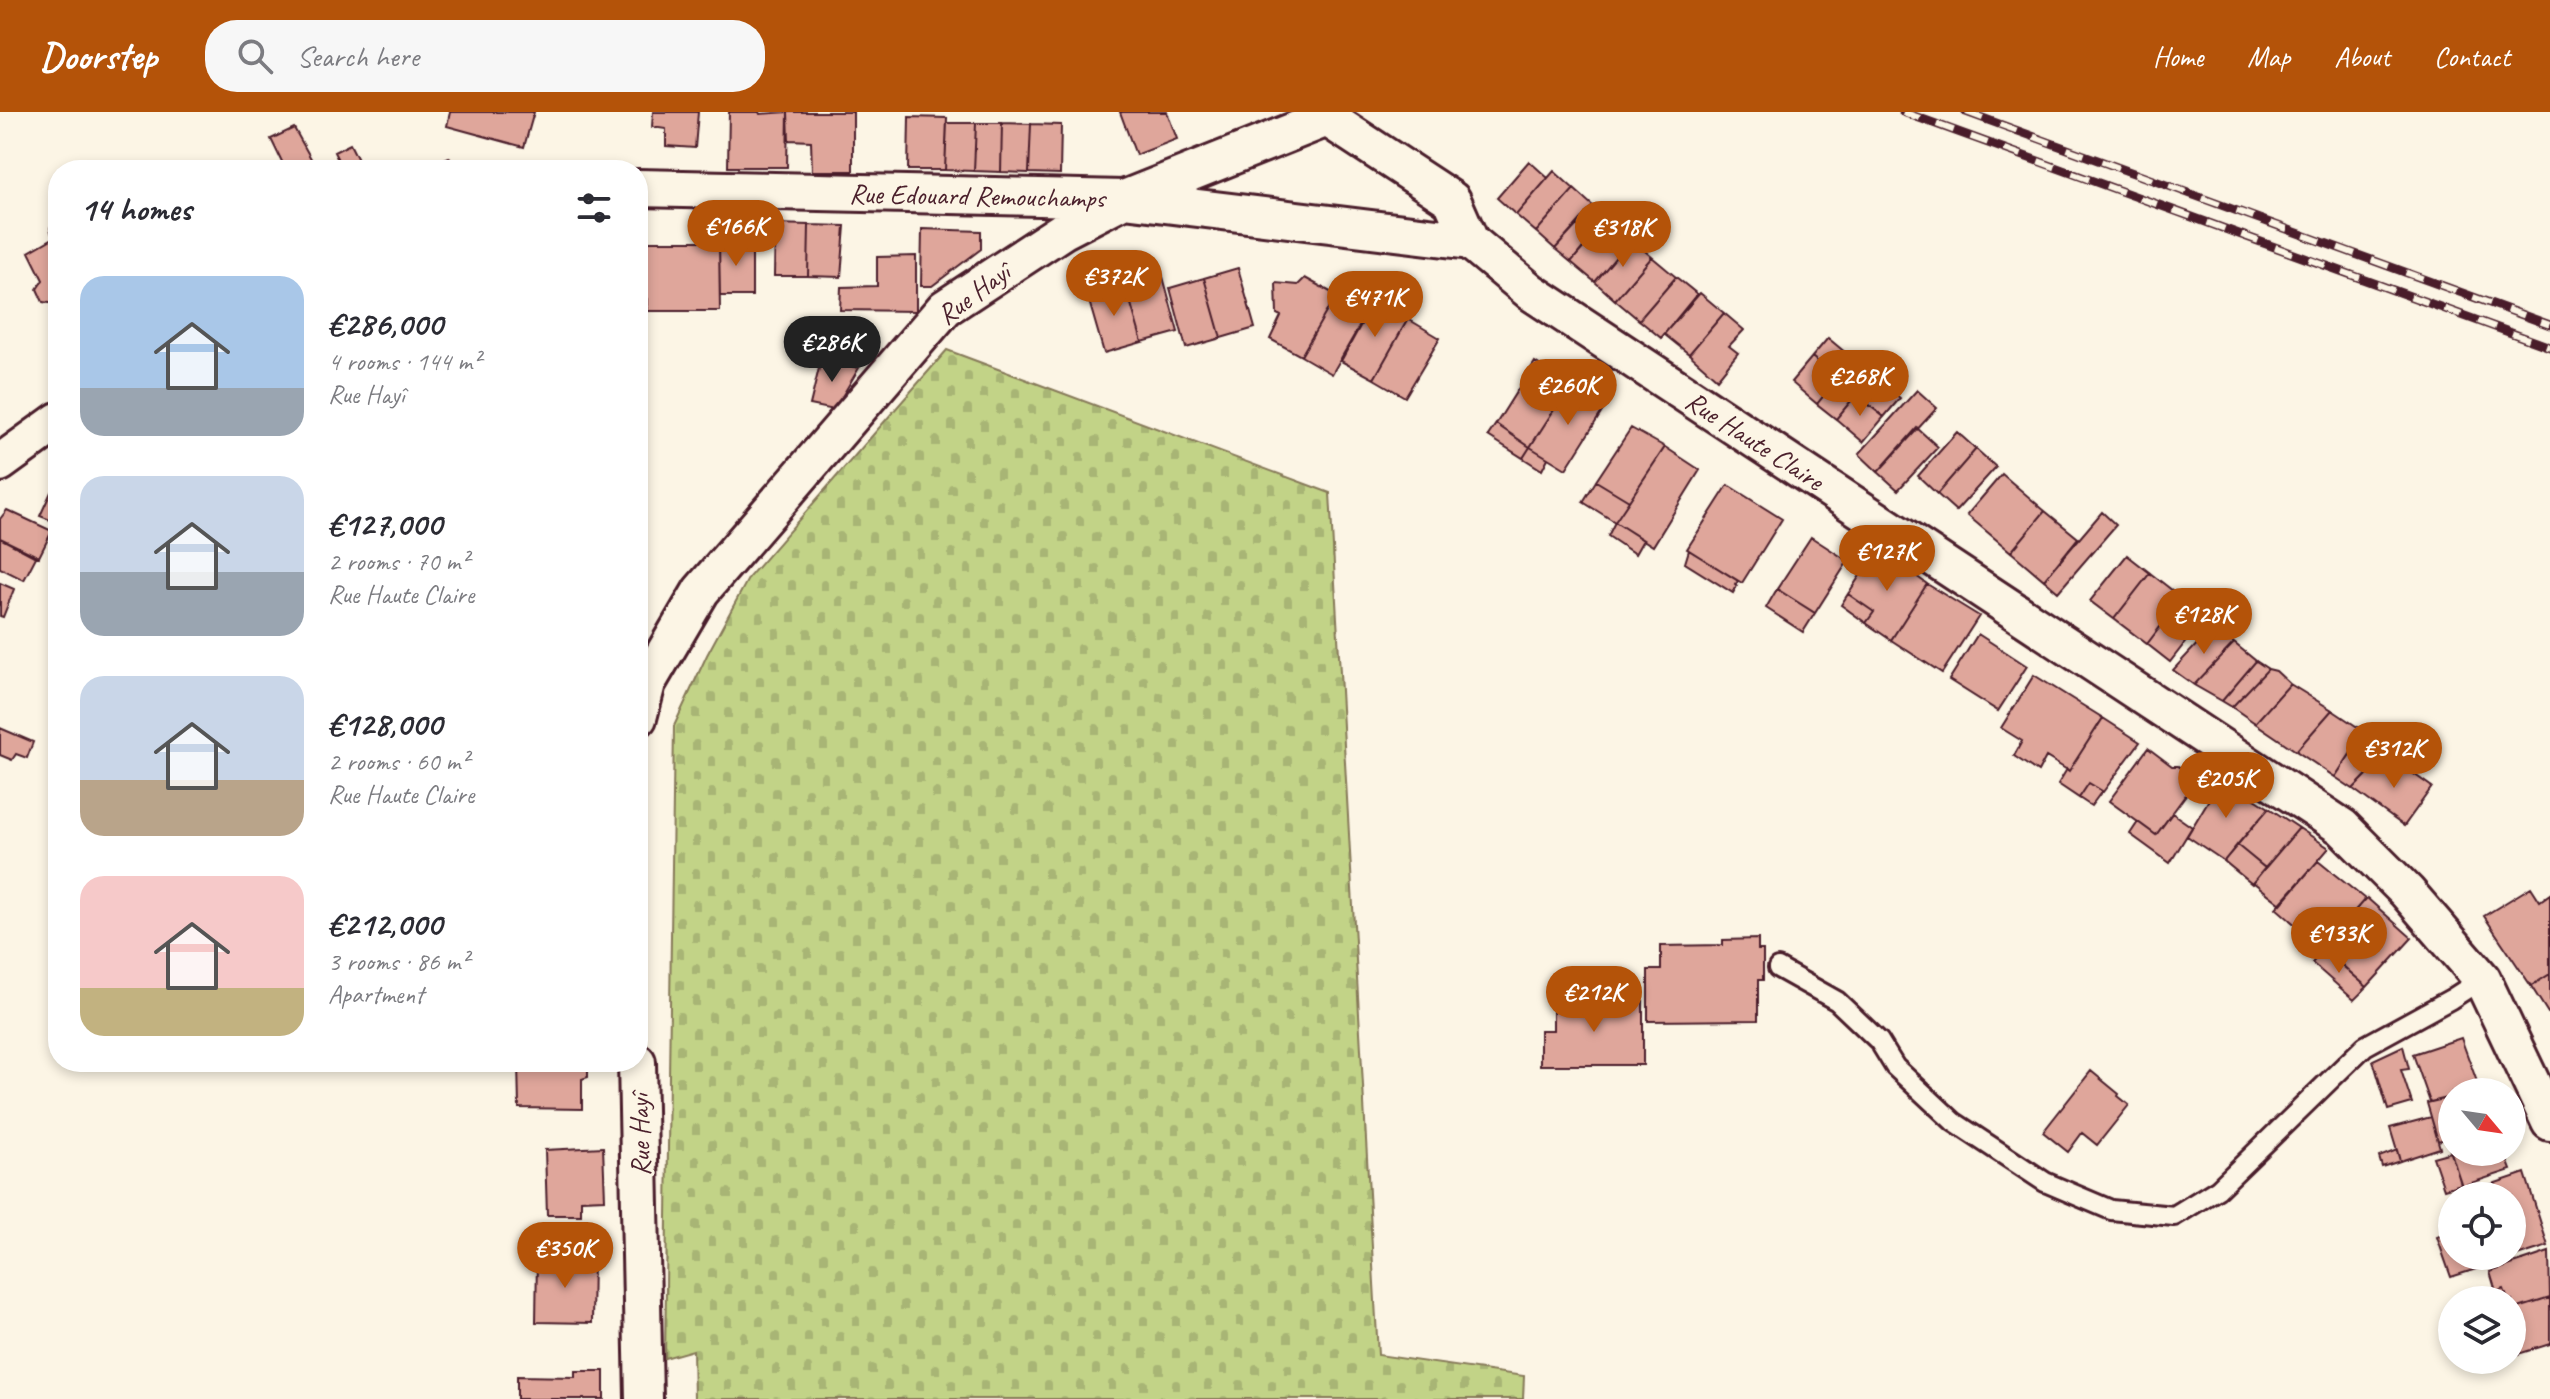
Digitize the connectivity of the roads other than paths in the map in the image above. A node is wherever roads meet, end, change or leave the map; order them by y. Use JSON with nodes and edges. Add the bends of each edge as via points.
{"nodes":[{"id":1,"x":1328,"y":115,"type":"edge"},
{"id":2,"x":648,"y":188,"type":"edge"},
{"id":3,"x":1124,"y":199,"type":"junction"},
{"id":4,"x":1470,"y":241,"type":"junction"},
{"id":5,"x":48,"y":428,"type":"edge"},
{"id":6,"x":0,"y":463,"type":"edge"},
{"id":7,"x":648,"y":681,"type":"edge"},
{"id":8,"x":1778,"y":968,"type":"dead end"},
{"id":9,"x":2482,"y":979,"type":"junction"},
{"id":10,"x":637,"y":1072,"type":"edge"},
{"id":11,"x":2550,"y":1122,"type":"edge"},
{"id":12,"x":644,"y":1399,"type":"edge"}],
"edges":[{"from":1,"to":3,"type":"street","name":"Rue Hayî"},
{"from":1,"to":4,"type":"street","via":[[1452,200]]},
{"from":2,"to":3,"type":"street","name":"Rue Edouard Remouchamps"},
{"from":3,"to":4,"type":"street","name":"Rue Edouard Remouchamps"},
{"from":3,"to":7,"type":"street","name":"Rue Hayî","via":[[1064,230],[945,308],[701,591]]},
{"from":4,"to":9,"type":"street","name":"Rue Haute Claire","via":[[1531,292],[2342,827]]},
{"from":5,"to":6,"type":"street"},
{"from":8,"to":9,"type":"lane","via":[[1837,1001],[1879,1041],[1895,1067],[1954,1122],[2045,1182],[2111,1210],[2174,1216],[2218,1189],[2365,1046]]},
{"from":9,"to":11,"type":"street","name":"Rue Haute Claire"},
{"from":10,"to":12,"type":"street","name":"Rue Hayî"}]}
